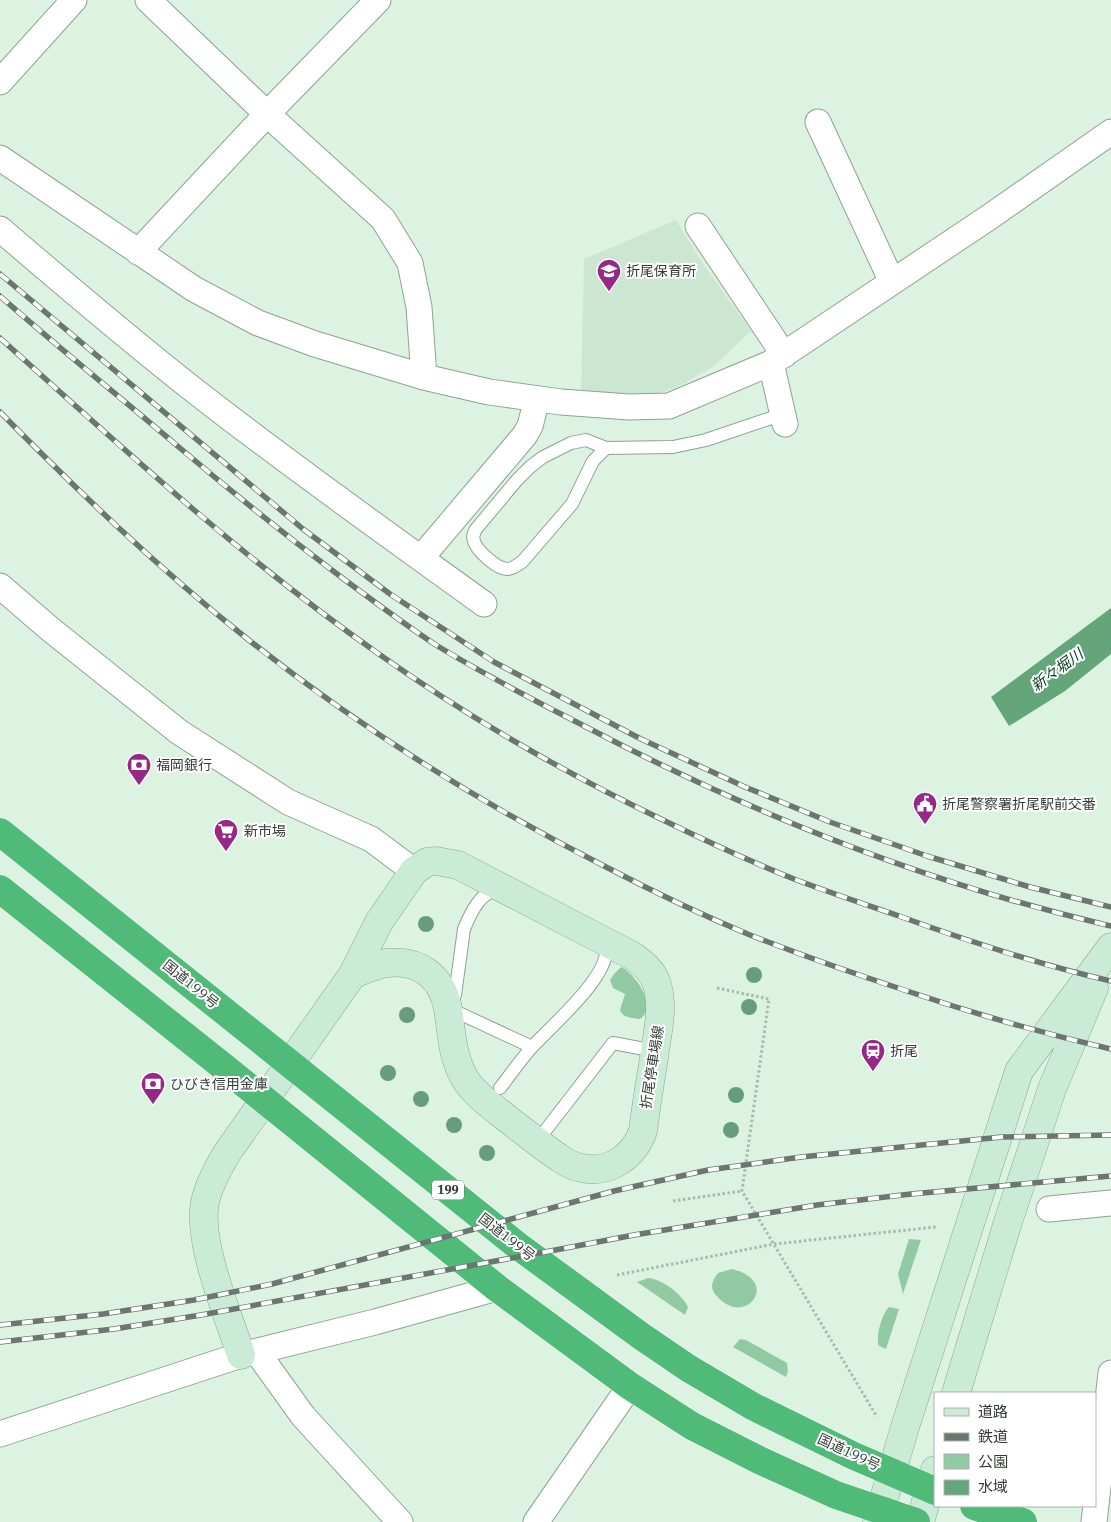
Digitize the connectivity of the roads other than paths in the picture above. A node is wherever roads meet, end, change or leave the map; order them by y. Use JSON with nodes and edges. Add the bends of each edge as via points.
{"nodes":[{"id":1,"x":74,"y":0,"type":"edge"},
{"id":2,"x":148,"y":0,"type":"edge"},
{"id":3,"x":378,"y":0,"type":"edge"},
{"id":4,"x":0,"y":82,"type":"edge"},
{"id":5,"x":267,"y":114,"type":"junction"},
{"id":6,"x":818,"y":122,"type":"dead end"},
{"id":7,"x":1111,"y":132,"type":"edge"},
{"id":8,"x":0,"y":158,"type":"edge"},
{"id":9,"x":698,"y":226,"type":"dead end"},
{"id":10,"x":0,"y":229,"type":"edge"},
{"id":11,"x":138,"y":252,"type":"junction"},
{"id":12,"x":892,"y":282,"type":"junction"},
{"id":13,"x":777,"y":359,"type":"junction"},
{"id":14,"x":424,"y":377,"type":"junction"},
{"id":15,"x":537,"y":398,"type":"junction"},
{"id":16,"x":784,"y":419,"type":"joint"},
{"id":17,"x":606,"y":448,"type":"junction"},
{"id":18,"x":421,"y":558,"type":"junction"},
{"id":19,"x":0,"y":586,"type":"edge"},
{"id":20,"x":484,"y":604,"type":"dead end"},
{"id":21,"x":0,"y":832,"type":"edge"},
{"id":22,"x":414,"y":871,"type":"junction"},
{"id":23,"x":0,"y":889,"type":"edge"},
{"id":24,"x":503,"y":889,"type":"junction"},
{"id":25,"x":603,"y":941,"type":"junction"},
{"id":26,"x":1111,"y":947,"type":"edge"},
{"id":27,"x":353,"y":974,"type":"junction"},
{"id":28,"x":448,"y":1008,"type":"junction"},
{"id":29,"x":532,"y":1047,"type":"junction"},
{"id":30,"x":654,"y":1052,"type":"junction"},
{"id":31,"x":290,"y":1064,"type":"junction"},
{"id":32,"x":500,"y":1088,"type":"dead end"},
{"id":33,"x":264,"y":1100,"type":"junction"},
{"id":34,"x":543,"y":1146,"type":"junction"},
{"id":35,"x":1111,"y":1203,"type":"edge"},
{"id":36,"x":1049,"y":1208,"type":"dead end"},
{"id":37,"x":497,"y":1288,"type":"junction"},
{"id":38,"x":249,"y":1353,"type":"junction"},
{"id":39,"x":1111,"y":1374,"type":"edge"},
{"id":40,"x":630,"y":1386,"type":"junction"},
{"id":41,"x":956,"y":1392,"type":"edge"},
{"id":42,"x":0,"y":1434,"type":"edge"},
{"id":43,"x":892,"y":1472,"type":"junction"},
{"id":44,"x":933,"y":1483,"type":"edge"},
{"id":45,"x":1096,"y":1505,"type":"edge"},
{"id":46,"x":977,"y":1507,"type":"edge"},
{"id":47,"x":1096,"y":1507,"type":"edge"},
{"id":48,"x":878,"y":1516,"type":"edge"},
{"id":49,"x":400,"y":1522,"type":"edge"},
{"id":50,"x":536,"y":1522,"type":"edge"},
{"id":51,"x":916,"y":1522,"type":"edge"},
{"id":52,"x":920,"y":1522,"type":"edge"},
{"id":53,"x":1023,"y":1522,"type":"edge"},
{"id":54,"x":1094,"y":1522,"type":"edge"}],
"edges":[{"from":1,"to":4,"type":"street"},
{"from":2,"to":5,"type":"street"},
{"from":3,"to":5,"type":"street"},
{"from":5,"to":11,"type":"street"},
{"from":5,"to":14,"type":"street","via":[[383,219],[410,262],[418,307]]},
{"from":6,"to":12,"type":"street"},
{"from":7,"to":12,"type":"street"},
{"from":8,"to":11,"type":"street"},
{"from":9,"to":13,"type":"street"},
{"from":10,"to":18,"type":"street","via":[[202,397]]},
{"from":11,"to":14,"type":"street","via":[[194,289],[258,323]]},
{"from":12,"to":13,"type":"street"},
{"from":13,"to":15,"type":"street","via":[[669,406],[629,407]]},
{"from":13,"to":16,"type":"street"},
{"from":14,"to":15,"type":"street","via":[[489,392]]},
{"from":15,"to":18,"type":"street","via":[[525,435]]},
{"from":16,"to":17,"type":"lane","via":[[689,445]]},
{"from":17,"to":17,"type":"lane","via":[[593,460],[572,504],[522,562],[515,567],[502,568],[477,548],[473,536],[476,529],[530,467],[571,443],[586,440]]},
{"from":18,"to":20,"type":"street"},
{"from":19,"to":22,"type":"street","via":[[179,732],[288,802],[371,839]]},
{"from":21,"to":31,"type":"highway","name":"国道199号","number":"199"},
{"from":22,"to":24,"type":"street","name":"折尾停車場線","via":[[427,862],[448,862]]},
{"from":22,"to":27,"type":"street","via":[[380,922]]},
{"from":23,"to":33,"type":"highway"},
{"from":24,"to":25,"type":"street","name":"折尾停車場線"},
{"from":24,"to":28,"type":"lane","via":[[488,892],[467,920],[455,995]]},
{"from":25,"to":29,"type":"lane","via":[[607,952],[604,964],[582,995]]},
{"from":25,"to":30,"type":"street","name":"折尾停車場線","via":[[644,964],[656,981],[660,1015]]},
{"from":26,"to":41,"type":"street","via":[[1052,1089]]},
{"from":26,"to":43,"type":"street","via":[[1019,1071]]},
{"from":27,"to":28,"type":"street","name":"折尾停車場線","via":[[385,963],[415,966],[439,983]]},
{"from":27,"to":31,"type":"street"},
{"from":28,"to":29,"type":"lane"},
{"from":28,"to":34,"type":"street","name":"折尾停車場線","via":[[452,1046],[468,1082],[484,1101]]},
{"from":29,"to":32,"type":"lane"},
{"from":30,"to":34,"type":"lane","via":[[614,1044],[545,1132]]},
{"from":30,"to":34,"type":"street","name":"折尾停車場線","via":[[643,1131],[639,1142],[624,1158],[605,1167],[581,1168],[561,1160]]},
{"from":31,"to":33,"type":"street"},
{"from":31,"to":43,"type":"highway","name":"国道199号","number":"199","via":[[518,1246],[688,1368],[754,1407]]},
{"from":33,"to":37,"type":"highway"},
{"from":33,"to":38,"type":"street","via":[[213,1177],[205,1202],[207,1249]]},
{"from":35,"to":36,"type":"street"},
{"from":37,"to":38,"type":"street"},
{"from":37,"to":40,"type":"highway"},
{"from":38,"to":42,"type":"street"},
{"from":38,"to":49,"type":"street"},
{"from":39,"to":45,"type":"street"},
{"from":40,"to":48,"type":"highway","via":[[692,1426]]},
{"from":40,"to":50,"type":"street"},
{"from":43,"to":44,"type":"highway","name":"国道199号","number":"199"},
{"from":43,"to":48,"type":"street"},
{"from":44,"to":52,"type":"street"},
{"from":46,"to":53,"type":"highway"},
{"from":47,"to":54,"type":"street"},
{"from":48,"to":51,"type":"highway"}]}
